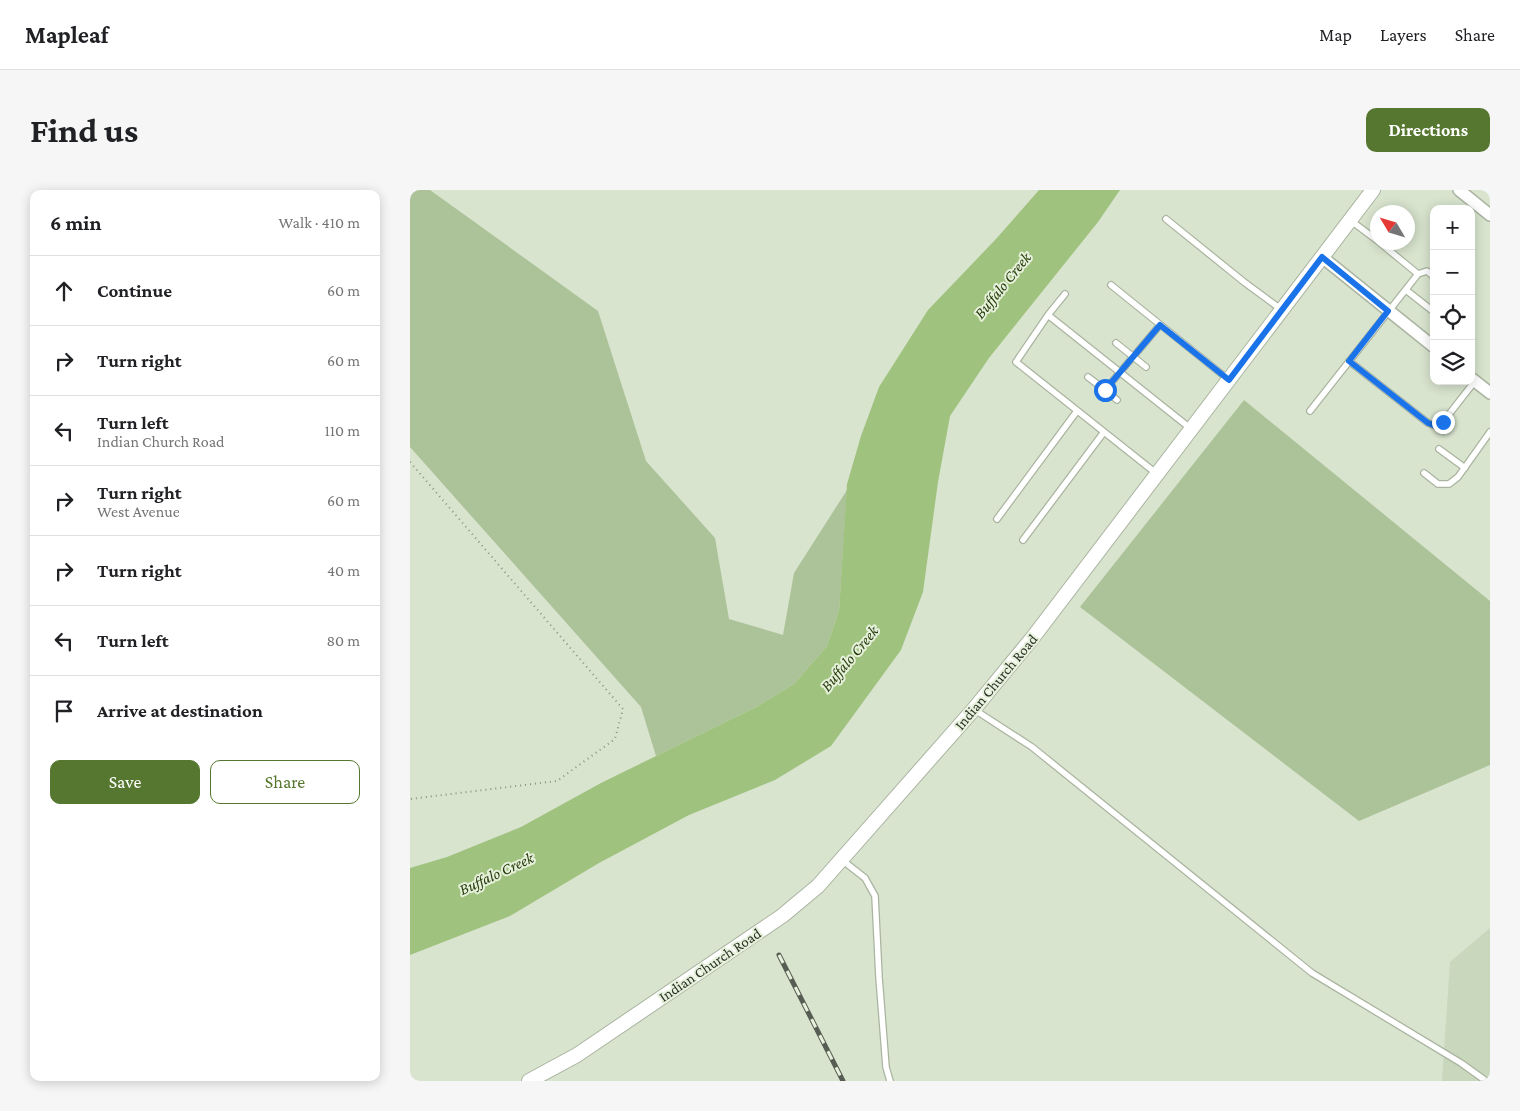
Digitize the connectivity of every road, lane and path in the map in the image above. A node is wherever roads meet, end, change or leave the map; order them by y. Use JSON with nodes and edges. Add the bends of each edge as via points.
{"nodes":[{"id":1,"x":1373,"y":190,"type":"edge"},
{"id":2,"x":1459,"y":190,"type":"edge"},
{"id":3,"x":1490,"y":215,"type":"edge"},
{"id":4,"x":1166,"y":219,"type":"dead end"},
{"id":5,"x":1350,"y":220,"type":"junction"},
{"id":6,"x":1370,"y":236,"type":"edge"},
{"id":7,"x":1388,"y":250,"type":"edge"},
{"id":8,"x":1322,"y":257,"type":"junction"},
{"id":9,"x":1418,"y":274,"type":"junction"},
{"id":10,"x":1430,"y":274,"type":"edge"},
{"id":11,"x":1111,"y":286,"type":"dead end"},
{"id":12,"x":1406,"y":290,"type":"junction"},
{"id":13,"x":1065,"y":294,"type":"dead end"},
{"id":14,"x":1430,"y":309,"type":"edge"},
{"id":15,"x":1282,"y":310,"type":"junction"},
{"id":16,"x":1388,"y":311,"type":"junction"},
{"id":17,"x":1048,"y":315,"type":"junction"},
{"id":18,"x":1160,"y":325,"type":"junction"},
{"id":19,"x":1116,"y":343,"type":"dead end"},
{"id":20,"x":1430,"y":344,"type":"edge"},
{"id":21,"x":1133,"y":357,"type":"junction"},
{"id":22,"x":1349,"y":361,"type":"junction"},
{"id":23,"x":1146,"y":367,"type":"dead end"},
{"id":24,"x":1120,"y":372,"type":"junction"},
{"id":25,"x":1088,"y":377,"type":"dead end"},
{"id":26,"x":1229,"y":380,"type":"junction"},
{"id":27,"x":1475,"y":381,"type":"edge"},
{"id":28,"x":1469,"y":385,"type":"edge"},
{"id":29,"x":1105,"y":390,"type":"junction"},
{"id":30,"x":1490,"y":393,"type":"edge"},
{"id":31,"x":1118,"y":400,"type":"dead end"},
{"id":32,"x":1077,"y":411,"type":"junction"},
{"id":33,"x":1310,"y":411,"type":"dead end"},
{"id":34,"x":1192,"y":430,"type":"junction"},
{"id":35,"x":1104,"y":432,"type":"junction"},
{"id":36,"x":1490,"y":432,"type":"edge"},
{"id":37,"x":1439,"y":449,"type":"dead end"},
{"id":38,"x":410,"y":462,"type":"edge"},
{"id":39,"x":1465,"y":468,"type":"junction"},
{"id":40,"x":1424,"y":473,"type":"dead end"},
{"id":41,"x":1158,"y":475,"type":"junction"},
{"id":42,"x":997,"y":520,"type":"dead end"},
{"id":43,"x":1023,"y":540,"type":"dead end"},
{"id":44,"x":974,"y":709,"type":"junction"},
{"id":45,"x":410,"y":799,"type":"edge"},
{"id":46,"x":842,"y":860,"type":"junction"},
{"id":47,"x":529,"y":1081,"type":"edge"},
{"id":48,"x":890,"y":1081,"type":"edge"},
{"id":49,"x":1486,"y":1081,"type":"edge"}],
"edges":[{"from":1,"to":5,"type":"street","name":"Indian Church Road"},
{"from":2,"to":3,"type":"street"},
{"from":4,"to":15,"type":"lane"},
{"from":5,"to":6,"type":"lane"},
{"from":5,"to":8,"type":"street","name":"Indian Church Road"},
{"from":7,"to":9,"type":"lane"},
{"from":8,"to":15,"type":"street","name":"Indian Church Road"},
{"from":8,"to":16,"type":"street"},
{"from":9,"to":10,"type":"lane","via":[[1427,271]]},
{"from":9,"to":12,"type":"lane"},
{"from":11,"to":18,"type":"lane"},
{"from":12,"to":14,"type":"lane"},
{"from":12,"to":16,"type":"lane"},
{"from":13,"to":17,"type":"lane"},
{"from":15,"to":26,"type":"street","name":"Indian Church Road"},
{"from":16,"to":20,"type":"street"},
{"from":16,"to":22,"type":"lane"},
{"from":17,"to":24,"type":"lane"},
{"from":17,"to":32,"type":"lane","via":[[1016,362]]},
{"from":18,"to":21,"type":"lane"},
{"from":18,"to":26,"type":"lane"},
{"from":19,"to":21,"type":"lane"},
{"from":21,"to":23,"type":"lane"},
{"from":21,"to":24,"type":"lane"},
{"from":22,"to":28,"type":"lane","via":[[1436,426],[1443,422]]},
{"from":22,"to":33,"type":"lane"},
{"from":24,"to":29,"type":"lane"},
{"from":24,"to":34,"type":"lane"},
{"from":25,"to":29,"type":"lane"},
{"from":26,"to":34,"type":"street","name":"Indian Church Road"},
{"from":27,"to":30,"type":"street"},
{"from":29,"to":31,"type":"lane"},
{"from":32,"to":35,"type":"lane"},
{"from":32,"to":42,"type":"lane"},
{"from":34,"to":41,"type":"street","name":"Indian Church Road"},
{"from":35,"to":41,"type":"lane"},
{"from":35,"to":43,"type":"lane"},
{"from":36,"to":39,"type":"lane"},
{"from":37,"to":39,"type":"lane"},
{"from":38,"to":45,"type":"path","via":[[623,709],[615,739],[557,781]]},
{"from":39,"to":40,"type":"lane","via":[[1454,481],[1444,485]]},
{"from":41,"to":44,"type":"street","name":"Indian Church Road"},
{"from":44,"to":46,"type":"street","name":"Indian Church Road"},
{"from":44,"to":49,"type":"lane","via":[[1032,747],[1312,973]]},
{"from":46,"to":47,"type":"street","name":"Indian Church Road","via":[[818,886],[782,916],[577,1055]]},
{"from":46,"to":48,"type":"lane","via":[[865,878],[876,896],[879,977],[886,1067]]}]}
